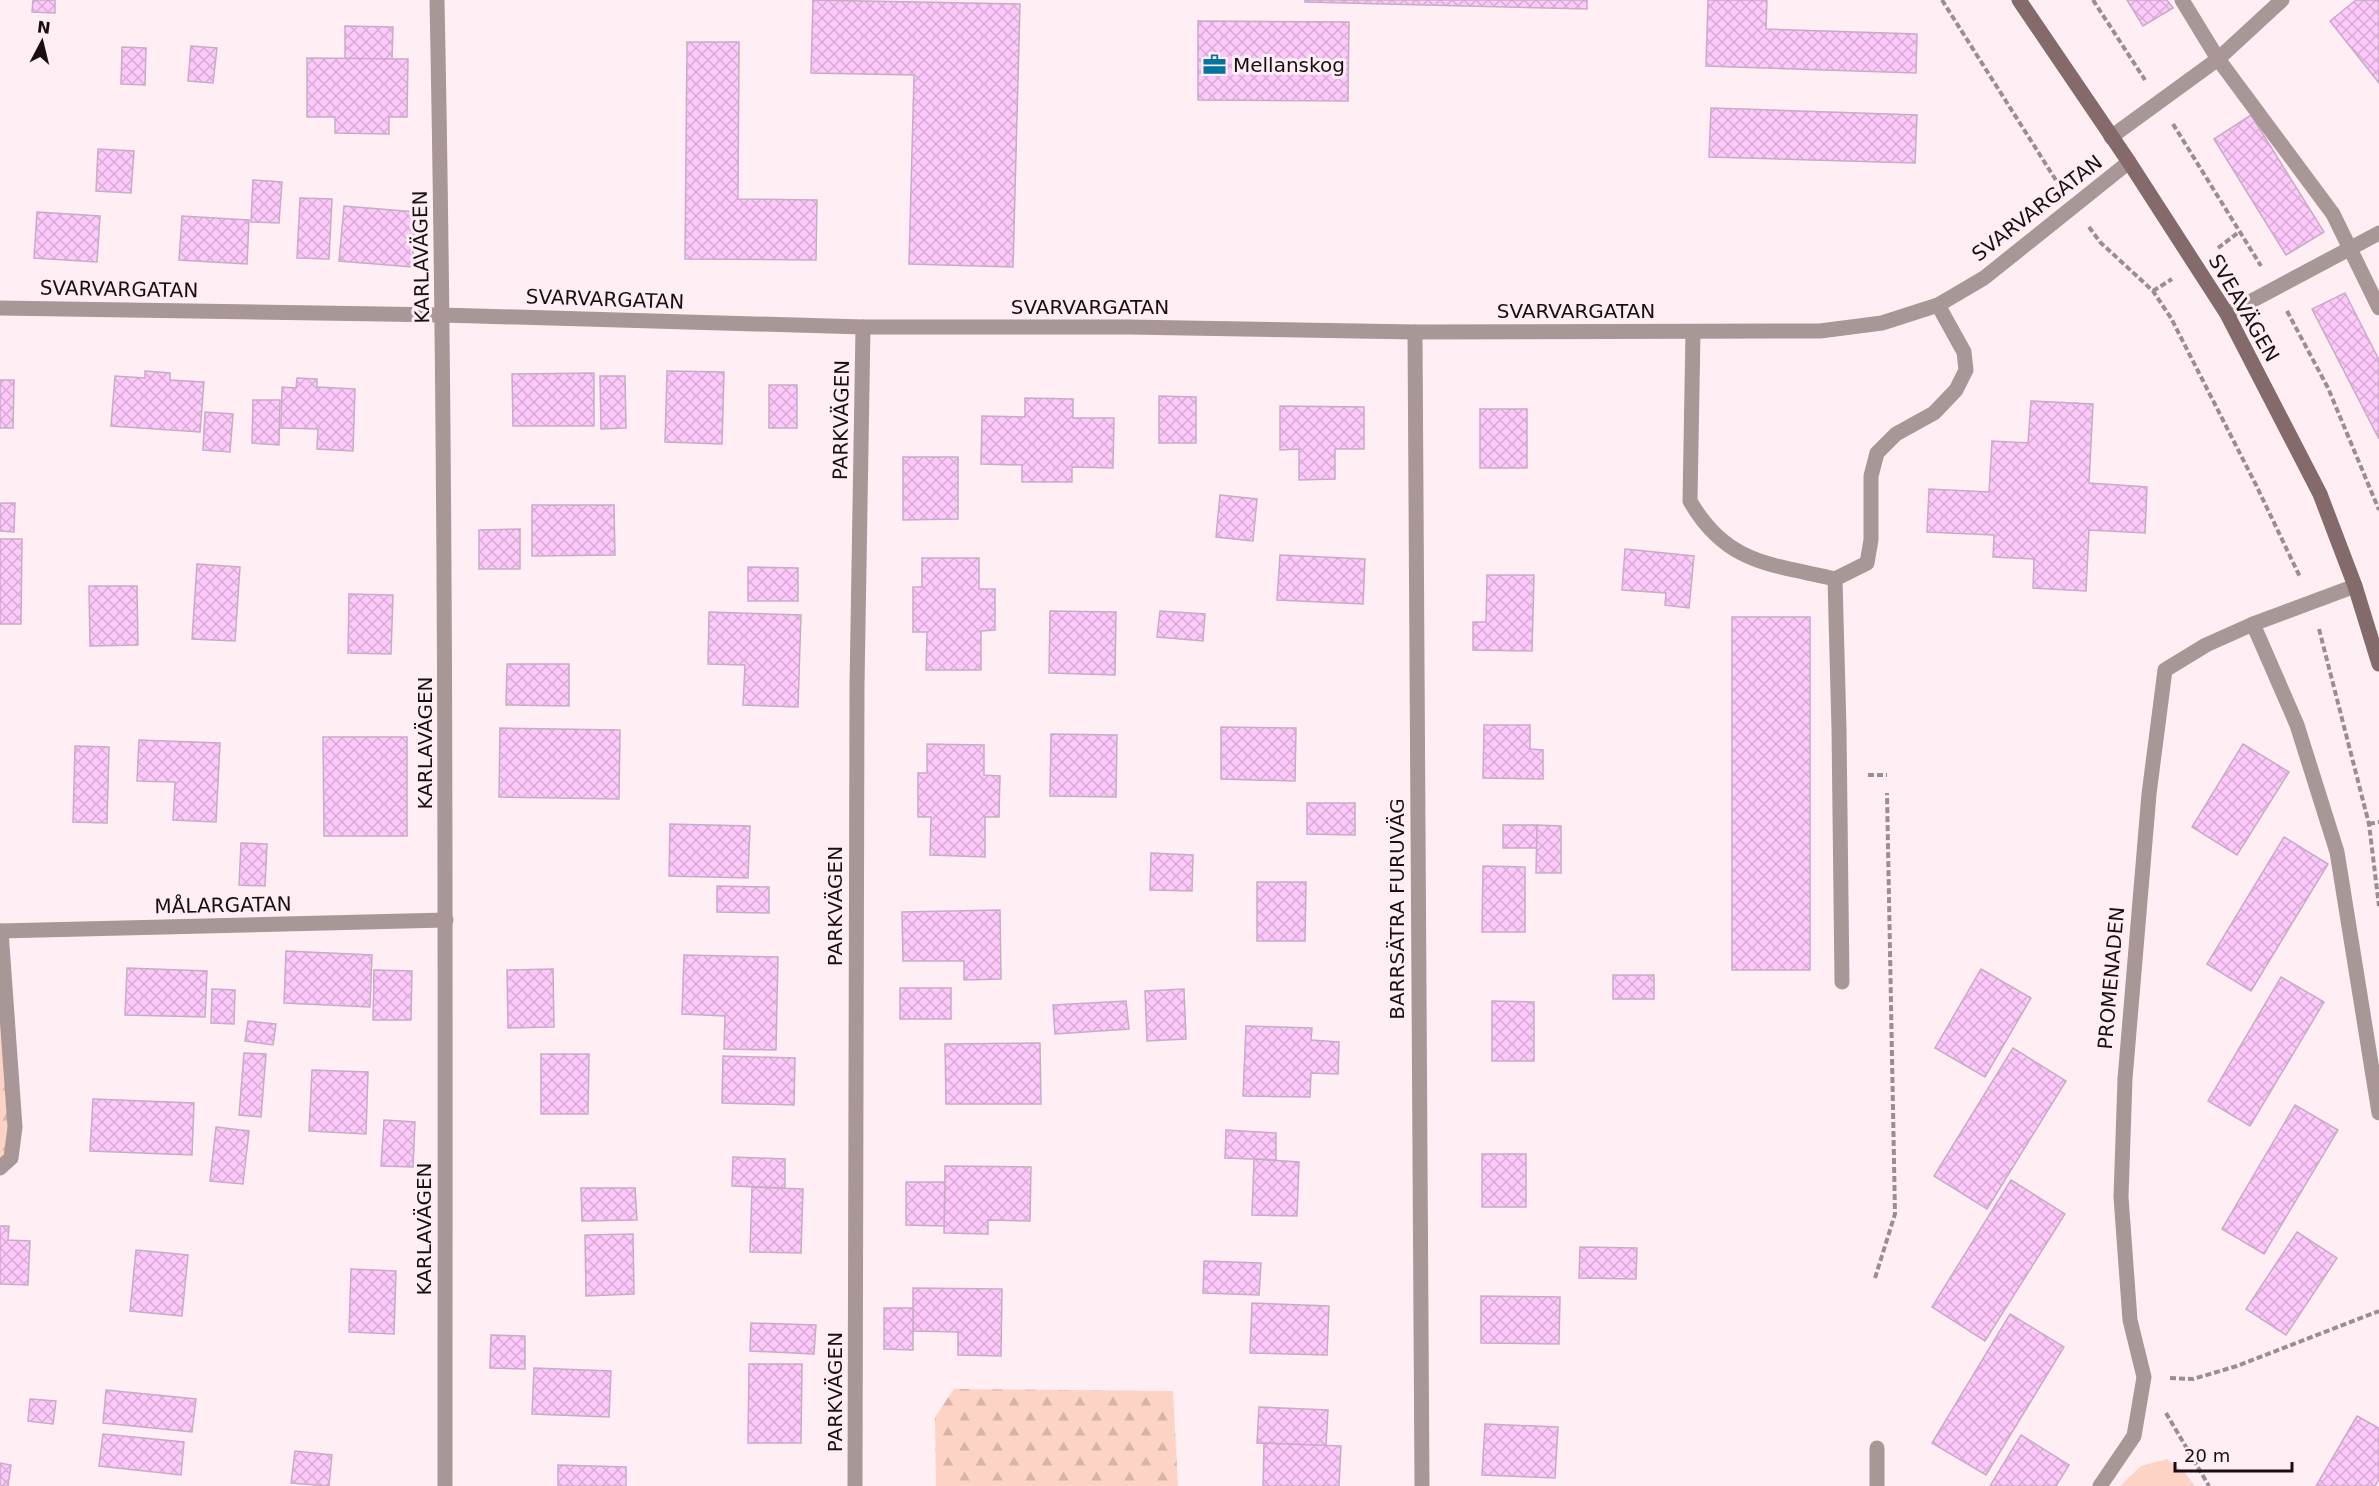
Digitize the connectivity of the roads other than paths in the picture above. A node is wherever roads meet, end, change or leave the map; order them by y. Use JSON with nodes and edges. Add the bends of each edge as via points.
{"nodes":[{"id":1,"x":437,"y":0,"type":"edge"},
{"id":2,"x":2019,"y":0,"type":"edge"},
{"id":3,"x":2182,"y":0,"type":"edge"},
{"id":4,"x":2282,"y":0,"type":"edge"},
{"id":5,"x":2218,"y":59,"type":"junction"},
{"id":6,"x":2111,"y":137,"type":"junction"},
{"id":7,"x":2129,"y":162,"type":"junction"},
{"id":8,"x":2379,"y":233,"type":"edge"},
{"id":9,"x":2349,"y":250,"type":"junction"},
{"id":10,"x":1938,"y":305,"type":"junction"},
{"id":11,"x":0,"y":308,"type":"edge"},
{"id":12,"x":2379,"y":308,"type":"edge"},
{"id":13,"x":2227,"y":314,"type":"junction"},
{"id":14,"x":443,"y":315,"type":"junction"},
{"id":15,"x":863,"y":327,"type":"junction"},
{"id":16,"x":1415,"y":332,"type":"junction"},
{"id":17,"x":1693,"y":332,"type":"junction"},
{"id":18,"x":1835,"y":579,"type":"junction"},
{"id":19,"x":2355,"y":586,"type":"junction"},
{"id":20,"x":2253,"y":624,"type":"junction"},
{"id":21,"x":2379,"y":664,"type":"edge"},
{"id":22,"x":446,"y":921,"type":"junction"},
{"id":23,"x":0,"y":931,"type":"edge"},
{"id":24,"x":1842,"y":982,"type":"dead end"},
{"id":25,"x":2379,"y":1113,"type":"edge"},
{"id":26,"x":0,"y":1168,"type":"edge"},
{"id":27,"x":1877,"y":1448,"type":"dead end"},
{"id":28,"x":445,"y":1486,"type":"edge"},
{"id":29,"x":855,"y":1486,"type":"edge"},
{"id":30,"x":1422,"y":1486,"type":"edge"},
{"id":31,"x":1877,"y":1486,"type":"edge"},
{"id":32,"x":2100,"y":1486,"type":"edge"}],
"edges":[{"from":1,"to":14,"type":"street","name":"KARLAVÄGEN"},
{"from":2,"to":6,"type":"main road","name":"SVEAVÄGEN"},
{"from":3,"to":5,"type":"street"},
{"from":4,"to":5,"type":"street"},
{"from":5,"to":6,"type":"street"},
{"from":5,"to":9,"type":"street","via":[[2333,214]]},
{"from":6,"to":7,"type":"main road","name":"SVEAVÄGEN"},
{"from":7,"to":10,"type":"street","name":"SVARVARGATAN","via":[[1983,278]]},
{"from":7,"to":13,"type":"main road","name":"SVEAVÄGEN"},
{"from":8,"to":9,"type":"street"},
{"from":9,"to":12,"type":"street"},
{"from":9,"to":13,"type":"street"},
{"from":10,"to":17,"type":"street","name":"SVARVARGATAN","via":[[1882,323],[1820,331]]},
{"from":10,"to":18,"type":"street","via":[[1964,352],[1966,370],[1956,390],[1934,413],[1896,434],[1876,453],[1871,476],[1867,563]]},
{"from":11,"to":14,"type":"street","name":"SVARVARGATAN"},
{"from":13,"to":19,"type":"main road","name":"SVEAVÄGEN","via":[[2320,494]]},
{"from":14,"to":15,"type":"street","name":"SVARVARGATAN"},
{"from":14,"to":22,"type":"street","name":"KARLAVÄGEN"},
{"from":15,"to":16,"type":"street","name":"SVARVARGATAN"},
{"from":15,"to":29,"type":"street","name":"PARKVÄGEN","via":[[857,686]]},
{"from":16,"to":17,"type":"street","name":"SVARVARGATAN"},
{"from":16,"to":30,"type":"street","name":"BARRSÄTRA FURUVÄG"},
{"from":17,"to":18,"type":"street","via":[[1690,501],[1702,523],[1742,555]]},
{"from":18,"to":24,"type":"street"},
{"from":19,"to":20,"type":"street","name":"PROMENADEN"},
{"from":19,"to":21,"type":"main road","name":"SVEAVÄGEN"},
{"from":20,"to":25,"type":"street","via":[[2297,725],[2337,852]]},
{"from":20,"to":32,"type":"street","name":"PROMENADEN","via":[[2206,645],[2165,670],[2149,794],[2125,1079],[2121,1197],[2130,1320],[2144,1377],[2134,1436]]},
{"from":22,"to":23,"type":"street","name":"MÅLARGATAN"},
{"from":22,"to":28,"type":"street","name":"KARLAVÄGEN"},
{"from":23,"to":26,"type":"street","via":[[15,1127],[11,1158]]},
{"from":27,"to":31,"type":"street"}]}
